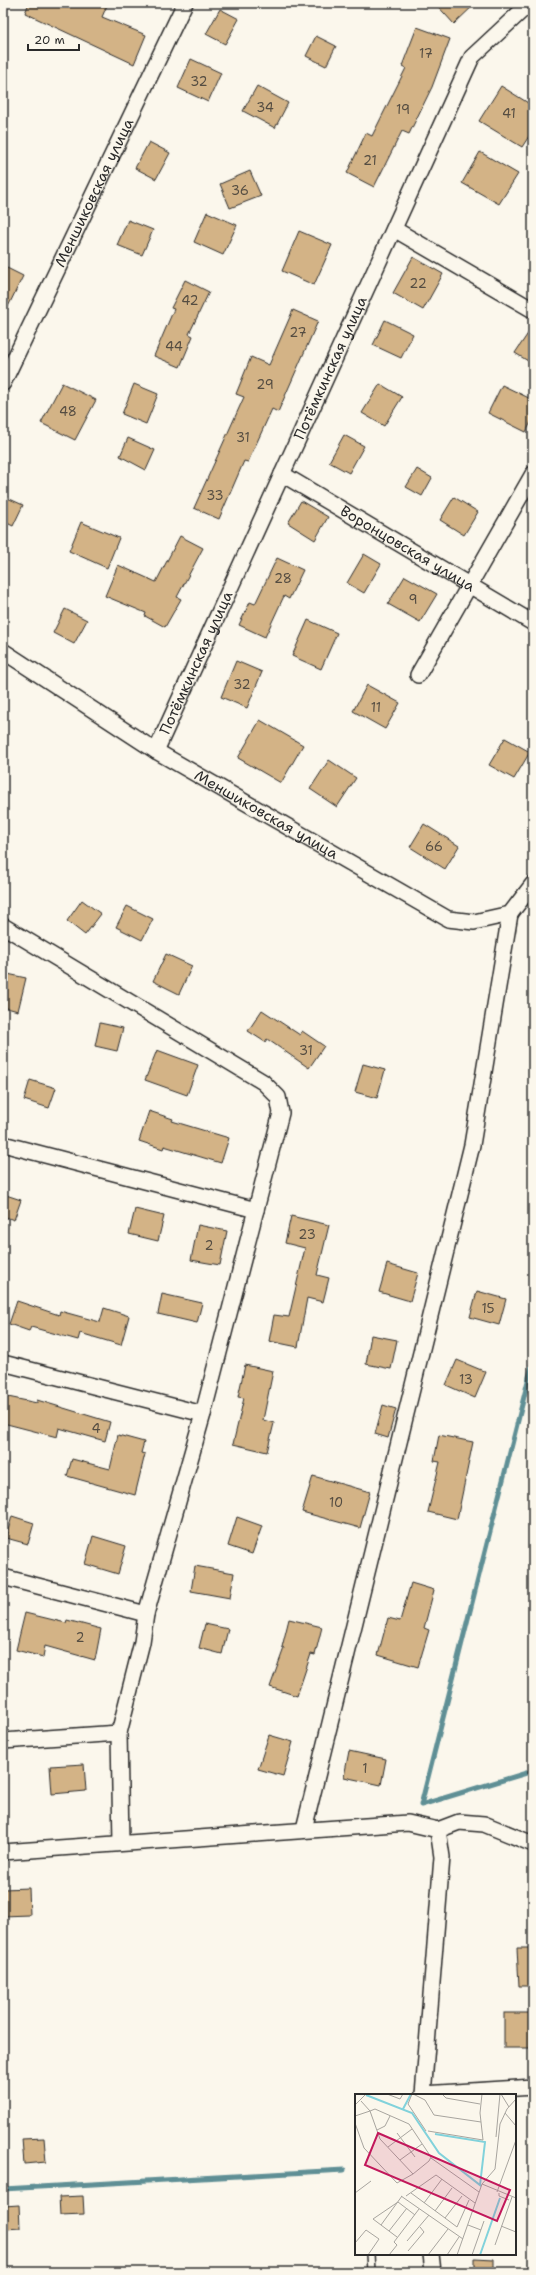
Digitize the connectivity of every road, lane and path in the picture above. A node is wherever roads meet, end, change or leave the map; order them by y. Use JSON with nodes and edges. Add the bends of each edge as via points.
{"nodes":[{"id":1,"x":185,"y":3,"type":"edge"},
{"id":2,"x":530,"y":3,"type":"edge"},
{"id":3,"x":394,"y":229,"type":"junction"},
{"id":4,"x":533,"y":310,"type":"edge"},
{"id":5,"x":3,"y":383,"type":"edge"},
{"id":6,"x":282,"y":474,"type":"junction"},
{"id":7,"x":533,"y":474,"type":"edge"},
{"id":8,"x":470,"y":586,"type":"junction"},
{"id":9,"x":533,"y":623,"type":"edge"},
{"id":10,"x":3,"y":651,"type":"edge"},
{"id":11,"x":418,"y":676,"type":"dead end"},
{"id":12,"x":156,"y":751,"type":"junction"},
{"id":13,"x":533,"y":884,"type":"edge"},
{"id":14,"x":510,"y":914,"type":"junction"},
{"id":15,"x":3,"y":926,"type":"edge"},
{"id":16,"x":3,"y":1144,"type":"edge"},
{"id":17,"x":256,"y":1210,"type":"junction"},
{"id":18,"x":3,"y":1363,"type":"edge"},
{"id":19,"x":203,"y":1414,"type":"junction"},
{"id":20,"x":3,"y":1576,"type":"edge"},
{"id":21,"x":146,"y":1614,"type":"junction"},
{"id":22,"x":119,"y":1733,"type":"junction"},
{"id":23,"x":3,"y":1741,"type":"edge"},
{"id":24,"x":304,"y":1829,"type":"junction"},
{"id":25,"x":438,"y":1830,"type":"junction"},
{"id":26,"x":121,"y":1843,"type":"junction"},
{"id":27,"x":533,"y":1844,"type":"edge"},
{"id":28,"x":3,"y":1852,"type":"edge"},
{"id":29,"x":533,"y":2087,"type":"edge"},
{"id":30,"x":423,"y":2094,"type":"edge"},
{"id":31,"x":437,"y":2094,"type":"edge"},
{"id":32,"x":370,"y":2255,"type":"edge"},
{"id":33,"x":432,"y":2255,"type":"edge"},
{"id":34,"x":371,"y":2272,"type":"edge"},
{"id":35,"x":433,"y":2272,"type":"edge"}],
"edges":[{"from":1,"to":5,"type":"street","name":"Меншиковская улица"},
{"from":2,"to":3,"type":"street","name":"Потёмкинская улица","via":[[472,57]]},
{"from":3,"to":4,"type":"street"},
{"from":3,"to":6,"type":"street","name":"Потёмкинская улица"},
{"from":6,"to":8,"type":"street","name":"Воронцовская улица"},
{"from":6,"to":12,"type":"street","name":"Потёмкинская улица"},
{"from":7,"to":8,"type":"street"},
{"from":8,"to":9,"type":"street","name":"Воронцовская улица"},
{"from":8,"to":11,"type":"street"},
{"from":10,"to":12,"type":"street","name":"Меншиковская улица"},
{"from":12,"to":14,"type":"street","name":"Меншиковская улица","via":[[448,919],[474,922]]},
{"from":13,"to":14,"type":"street"},
{"from":14,"to":24,"type":"street","via":[[472,1145]]},
{"from":15,"to":17,"type":"street","via":[[263,1082],[278,1097],[281,1113]]},
{"from":16,"to":17,"type":"street"},
{"from":17,"to":19,"type":"street"},
{"from":18,"to":19,"type":"street"},
{"from":19,"to":21,"type":"street"},
{"from":20,"to":21,"type":"street"},
{"from":21,"to":22,"type":"street","via":[[142,1642]]},
{"from":22,"to":23,"type":"street"},
{"from":22,"to":26,"type":"street"},
{"from":24,"to":25,"type":"street","via":[[408,1823]]},
{"from":24,"to":26,"type":"street"},
{"from":25,"to":27,"type":"street","via":[[458,1822],[484,1824]]},
{"from":25,"to":30,"type":"street","via":[[442,1856]]},
{"from":26,"to":28,"type":"street"},
{"from":29,"to":31,"type":"street"},
{"from":32,"to":34,"type":"lane"},
{"from":33,"to":35,"type":"street"}]}
